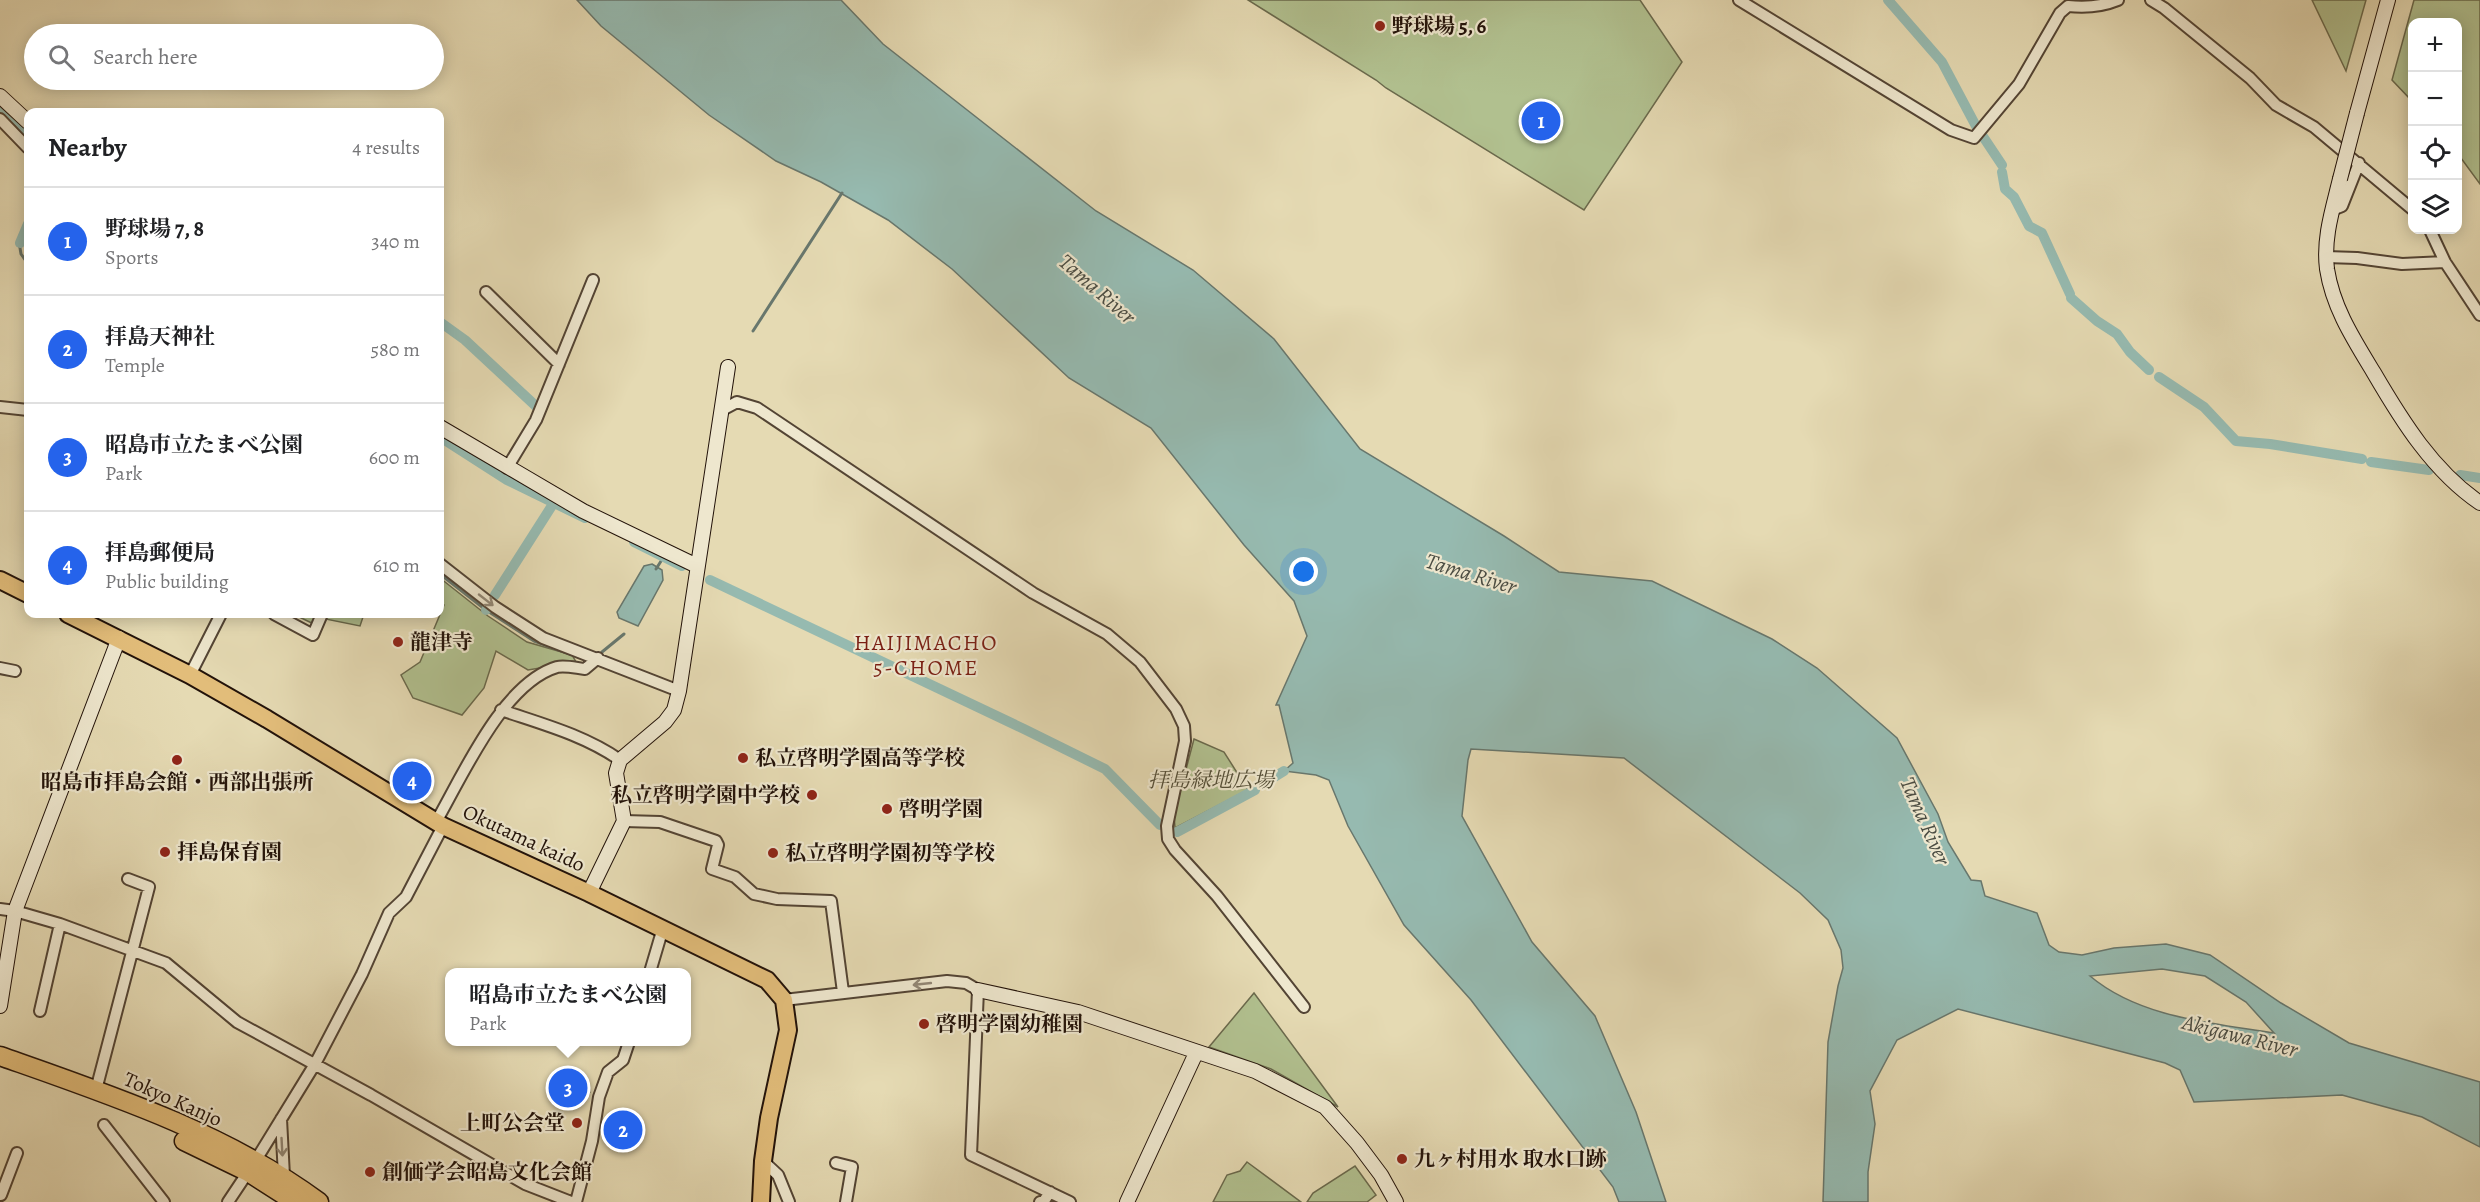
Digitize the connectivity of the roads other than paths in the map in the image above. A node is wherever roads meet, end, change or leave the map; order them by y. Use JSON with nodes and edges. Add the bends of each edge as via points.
{"nodes":[{"id":1,"x":1739,"y":0,"type":"edge"},
{"id":2,"x":2118,"y":0,"type":"edge"},
{"id":3,"x":2151,"y":0,"type":"edge"},
{"id":4,"x":2388,"y":0,"type":"edge"},
{"id":5,"x":2067,"y":3,"type":"edge"},
{"id":6,"x":0,"y":96,"type":"edge"},
{"id":7,"x":24,"y":118,"type":"edge"},
{"id":8,"x":0,"y":119,"type":"edge"},
{"id":9,"x":24,"y":144,"type":"edge"},
{"id":10,"x":2359,"y":164,"type":"junction"},
{"id":11,"x":2408,"y":206,"type":"edge"},
{"id":12,"x":2332,"y":210,"type":"junction"},
{"id":13,"x":2432,"y":234,"type":"edge"},
{"id":14,"x":2326,"y":257,"type":"junction"},
{"id":15,"x":2445,"y":262,"type":"junction"},
{"id":16,"x":593,"y":280,"type":"dead end"},
{"id":17,"x":486,"y":292,"type":"dead end"},
{"id":18,"x":2480,"y":315,"type":"edge"},
{"id":19,"x":559,"y":364,"type":"junction"},
{"id":20,"x":729,"y":367,"type":"dead end"},
{"id":21,"x":0,"y":407,"type":"edge"},
{"id":22,"x":24,"y":410,"type":"edge"},
{"id":23,"x":722,"y":410,"type":"junction"},
{"id":24,"x":444,"y":429,"type":"edge"},
{"id":25,"x":507,"y":468,"type":"junction"},
{"id":26,"x":2480,"y":503,"type":"edge"},
{"id":27,"x":697,"y":566,"type":"junction"},
{"id":28,"x":444,"y":567,"type":"edge"},
{"id":29,"x":0,"y":580,"type":"edge"},
{"id":30,"x":24,"y":592,"type":"edge"},
{"id":31,"x":77,"y":618,"type":"edge"},
{"id":32,"x":218,"y":618,"type":"edge"},
{"id":33,"x":281,"y":618,"type":"edge"},
{"id":34,"x":320,"y":618,"type":"edge"},
{"id":35,"x":120,"y":638,"type":"junction"},
{"id":36,"x":598,"y":658,"type":"junction"},
{"id":37,"x":0,"y":668,"type":"edge"},
{"id":38,"x":15,"y":671,"type":"dead end"},
{"id":39,"x":190,"y":675,"type":"junction"},
{"id":40,"x":679,"y":691,"type":"junction"},
{"id":41,"x":501,"y":711,"type":"junction"},
{"id":42,"x":620,"y":760,"type":"junction"},
{"id":43,"x":624,"y":821,"type":"junction"},
{"id":44,"x":439,"y":824,"type":"junction"},
{"id":45,"x":128,"y":879,"type":"dead end"},
{"id":46,"x":589,"y":893,"type":"junction"},
{"id":47,"x":0,"y":909,"type":"edge"},
{"id":48,"x":15,"y":911,"type":"junction"},
{"id":49,"x":60,"y":924,"type":"junction"},
{"id":50,"x":663,"y":928,"type":"junction"},
{"id":51,"x":132,"y":949,"type":"junction"},
{"id":52,"x":651,"y":968,"type":"edge"},
{"id":53,"x":978,"y":990,"type":"junction"},
{"id":54,"x":843,"y":992,"type":"junction"},
{"id":55,"x":784,"y":1000,"type":"junction"},
{"id":56,"x":0,"y":1006,"type":"edge"},
{"id":57,"x":1304,"y":1007,"type":"dead end"},
{"id":58,"x":40,"y":1011,"type":"dead end"},
{"id":59,"x":627,"y":1046,"type":"edge"},
{"id":60,"x":1196,"y":1053,"type":"junction"},
{"id":61,"x":0,"y":1056,"type":"edge"},
{"id":62,"x":315,"y":1064,"type":"junction"},
{"id":63,"x":0,"y":1068,"type":"edge"},
{"id":64,"x":96,"y":1090,"type":"junction"},
{"id":65,"x":281,"y":1119,"type":"junction"},
{"id":66,"x":104,"y":1125,"type":"dead end"},
{"id":67,"x":17,"y":1153,"type":"dead end"},
{"id":68,"x":763,"y":1161,"type":"junction"},
{"id":69,"x":836,"y":1163,"type":"dead end"},
{"id":70,"x":252,"y":1166,"type":"junction"},
{"id":71,"x":4,"y":1172,"type":"edge"},
{"id":72,"x":1050,"y":1192,"type":"junction"},
{"id":73,"x":287,"y":1193,"type":"edge"},
{"id":74,"x":1,"y":1195,"type":"edge"},
{"id":75,"x":164,"y":1202,"type":"edge"},
{"id":76,"x":228,"y":1202,"type":"edge"},
{"id":77,"x":319,"y":1202,"type":"edge"},
{"id":78,"x":571,"y":1202,"type":"edge"},
{"id":79,"x":576,"y":1202,"type":"edge"},
{"id":80,"x":761,"y":1202,"type":"edge"},
{"id":81,"x":789,"y":1202,"type":"edge"},
{"id":82,"x":846,"y":1202,"type":"edge"},
{"id":83,"x":1040,"y":1202,"type":"edge"},
{"id":84,"x":1070,"y":1202,"type":"edge"},
{"id":85,"x":1127,"y":1202,"type":"edge"},
{"id":86,"x":1396,"y":1202,"type":"edge"}],
"edges":[{"from":1,"to":5,"type":"street","via":[[1951,130],[1974,138],[2019,84]]},
{"from":2,"to":5,"type":"street","via":[[2084,8]]},
{"from":3,"to":10,"type":"street","via":[[2250,78],[2276,105],[2314,127]]},
{"from":4,"to":12,"type":"street","bridge":true},
{"from":6,"to":7,"type":"street"},
{"from":8,"to":9,"type":"street"},
{"from":10,"to":11,"type":"street"},
{"from":10,"to":12,"type":"street","via":[[2342,206]]},
{"from":12,"to":14,"type":"street"},
{"from":13,"to":15,"type":"street"},
{"from":14,"to":15,"type":"street","via":[[2402,264]]},
{"from":14,"to":26,"type":"street","via":[[2343,321],[2395,409],[2435,461]]},
{"from":15,"to":18,"type":"street"},
{"from":16,"to":19,"type":"street"},
{"from":17,"to":19,"type":"street"},
{"from":19,"to":25,"type":"street","via":[[536,420]]},
{"from":20,"to":23,"type":"street"},
{"from":21,"to":22,"type":"street"},
{"from":23,"to":27,"type":"street"},
{"from":23,"to":57,"type":"street","via":[[737,402],[758,408],[1033,593],[1107,634],[1140,662],[1176,709],[1184,726],[1185,741],[1167,826],[1168,839]]},
{"from":24,"to":25,"type":"street"},
{"from":25,"to":27,"type":"street","via":[[583,511]]},
{"from":27,"to":40,"type":"street"},
{"from":28,"to":36,"type":"street","one_way":true,"via":[[543,638]]},
{"from":29,"to":30,"type":"main road"},
{"from":31,"to":35,"type":"main road","name":"Okutama kaido"},
{"from":32,"to":39,"type":"street"},
{"from":33,"to":34,"type":"street","via":[[313,635]]},
{"from":35,"to":39,"type":"main road","name":"Okutama kaido"},
{"from":35,"to":48,"type":"street"},
{"from":36,"to":40,"type":"street"},
{"from":36,"to":41,"type":"street","via":[[585,669],[560,666],[545,672],[523,686]]},
{"from":37,"to":38,"type":"street"},
{"from":39,"to":44,"type":"main road","name":"Okutama kaido"},
{"from":40,"to":42,"type":"street","via":[[674,710],[665,722]]},
{"from":41,"to":42,"type":"street","via":[[579,737]]},
{"from":41,"to":44,"type":"street"},
{"from":42,"to":43,"type":"street","via":[[617,789]]},
{"from":43,"to":46,"type":"street"},
{"from":43,"to":54,"type":"street","via":[[660,822],[716,841],[712,869],[735,877],[754,894],[831,901]]},
{"from":44,"to":46,"type":"main road","name":"Okutama kaido"},
{"from":44,"to":62,"type":"street","via":[[406,897],[389,913]]},
{"from":45,"to":51,"type":"street","via":[[149,886]]},
{"from":46,"to":50,"type":"main road","name":"Okutama kaido"},
{"from":47,"to":48,"type":"street"},
{"from":48,"to":49,"type":"street"},
{"from":48,"to":56,"type":"street"},
{"from":49,"to":51,"type":"street"},
{"from":49,"to":58,"type":"street"},
{"from":50,"to":52,"type":"street"},
{"from":50,"to":55,"type":"main road","name":"Okutama kaido","via":[[767,980]]},
{"from":51,"to":62,"type":"street","via":[[166,963],[237,1022]]},
{"from":51,"to":64,"type":"street"},
{"from":53,"to":54,"type":"street","one_way":true,"via":[[966,983],[947,981]]},
{"from":53,"to":60,"type":"street","via":[[1078,1012]]},
{"from":53,"to":72,"type":"street","via":[[971,1155]]},
{"from":54,"to":55,"type":"street"},
{"from":55,"to":68,"type":"main road","via":[[788,1030]]},
{"from":59,"to":79,"type":"street","via":[[623,1060],[608,1072],[599,1096]]},
{"from":60,"to":85,"type":"street"},
{"from":60,"to":86,"type":"street","via":[[1245,1066],[1325,1107],[1381,1175]]},
{"from":61,"to":64,"type":"highway","name":"Tokyo Kanjo"},
{"from":62,"to":65,"type":"street"},
{"from":62,"to":78,"type":"street","via":[[525,1184]]},
{"from":63,"to":70,"type":"highway","name":"Tokyo Kanjo"},
{"from":64,"to":70,"type":"highway","name":"Tokyo Kanjo"},
{"from":65,"to":70,"type":"street"},
{"from":65,"to":73,"type":"street","one_way":true},
{"from":66,"to":75,"type":"street","via":[[140,1177]]},
{"from":67,"to":71,"type":"street"},
{"from":68,"to":80,"type":"main road"},
{"from":68,"to":81,"type":"street","via":[[778,1175]]},
{"from":69,"to":82,"type":"street","via":[[852,1167]]},
{"from":70,"to":73,"type":"highway","name":"Tokyo Kanjo"},
{"from":70,"to":76,"type":"street"},
{"from":71,"to":74,"type":"street"},
{"from":72,"to":83,"type":"street"},
{"from":72,"to":84,"type":"street"},
{"from":73,"to":77,"type":"highway","name":"Tokyo Kanjo"}]}
